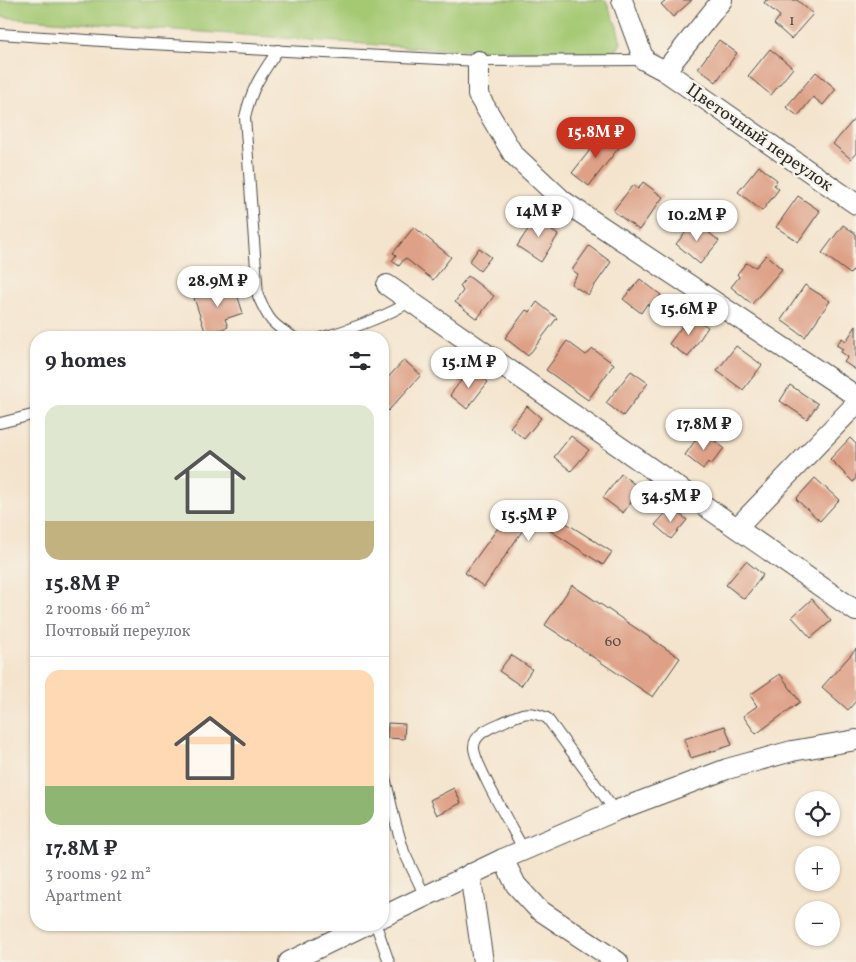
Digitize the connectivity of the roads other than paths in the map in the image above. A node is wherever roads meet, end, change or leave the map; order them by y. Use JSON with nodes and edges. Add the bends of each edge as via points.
{"nodes":[{"id":1,"x":622,"y":0,"type":"edge"},
{"id":2,"x":722,"y":0,"type":"edge"},
{"id":3,"x":0,"y":34,"type":"edge"},
{"id":4,"x":278,"y":50,"type":"junction"},
{"id":5,"x":644,"y":60,"type":"junction"},
{"id":6,"x":478,"y":61,"type":"junction"},
{"id":7,"x":665,"y":71,"type":"junction"},
{"id":8,"x":856,"y":204,"type":"edge"},
{"id":9,"x":387,"y":285,"type":"dead end"},
{"id":10,"x":410,"y":300,"type":"junction"},
{"id":11,"x":283,"y":331,"type":"edge"},
{"id":12,"x":353,"y":331,"type":"edge"},
{"id":13,"x":856,"y":396,"type":"edge"},
{"id":14,"x":856,"y":404,"type":"edge"},
{"id":15,"x":30,"y":416,"type":"edge"},
{"id":16,"x":0,"y":423,"type":"edge"},
{"id":17,"x":737,"y":528,"type":"junction"},
{"id":18,"x":856,"y":611,"type":"edge"},
{"id":19,"x":856,"y":740,"type":"edge"},
{"id":20,"x":389,"y":795,"type":"edge"},
{"id":21,"x":615,"y":811,"type":"junction"},
{"id":22,"x":524,"y":850,"type":"junction"},
{"id":23,"x":503,"y":859,"type":"junction"},
{"id":24,"x":470,"y":874,"type":"junction"},
{"id":25,"x":426,"y":896,"type":"junction"},
{"id":26,"x":389,"y":914,"type":"edge"},
{"id":27,"x":353,"y":931,"type":"edge"},
{"id":28,"x":378,"y":931,"type":"edge"},
{"id":29,"x":288,"y":962,"type":"edge"},
{"id":30,"x":389,"y":962,"type":"edge"},
{"id":31,"x":483,"y":962,"type":"edge"},
{"id":32,"x":618,"y":962,"type":"edge"}],
"edges":[{"from":1,"to":5,"type":"street"},
{"from":2,"to":7,"type":"street"},
{"from":3,"to":4,"type":"lane"},
{"from":4,"to":6,"type":"lane"},
{"from":4,"to":11,"type":"lane","via":[[257,81],[245,117],[258,296],[267,318]]},
{"from":5,"to":6,"type":"lane"},
{"from":5,"to":7,"type":"street","name":"Цветочный переулок"},
{"from":6,"to":13,"type":"street","via":[[478,95],[513,154],[563,201]]},
{"from":7,"to":8,"type":"street","name":"Цветочный переулок"},
{"from":9,"to":10,"type":"street"},
{"from":10,"to":12,"type":"lane"},
{"from":10,"to":17,"type":"street"},
{"from":14,"to":17,"type":"street"},
{"from":15,"to":16,"type":"lane"},
{"from":17,"to":18,"type":"street"},
{"from":19,"to":21,"type":"street","via":[[792,751],[727,769]]},
{"from":20,"to":25,"type":"lane","via":[[404,852]]},
{"from":21,"to":22,"type":"street"},
{"from":21,"to":22,"type":"lane","via":[[547,718],[525,712],[491,727],[477,737],[474,748],[480,768]]},
{"from":22,"to":23,"type":"street"},
{"from":23,"to":24,"type":"street"},
{"from":23,"to":32,"type":"street","via":[[516,885],[538,909]]},
{"from":24,"to":25,"type":"street"},
{"from":24,"to":31,"type":"street"},
{"from":25,"to":26,"type":"street"},
{"from":27,"to":29,"type":"street"},
{"from":28,"to":30,"type":"lane"}]}
